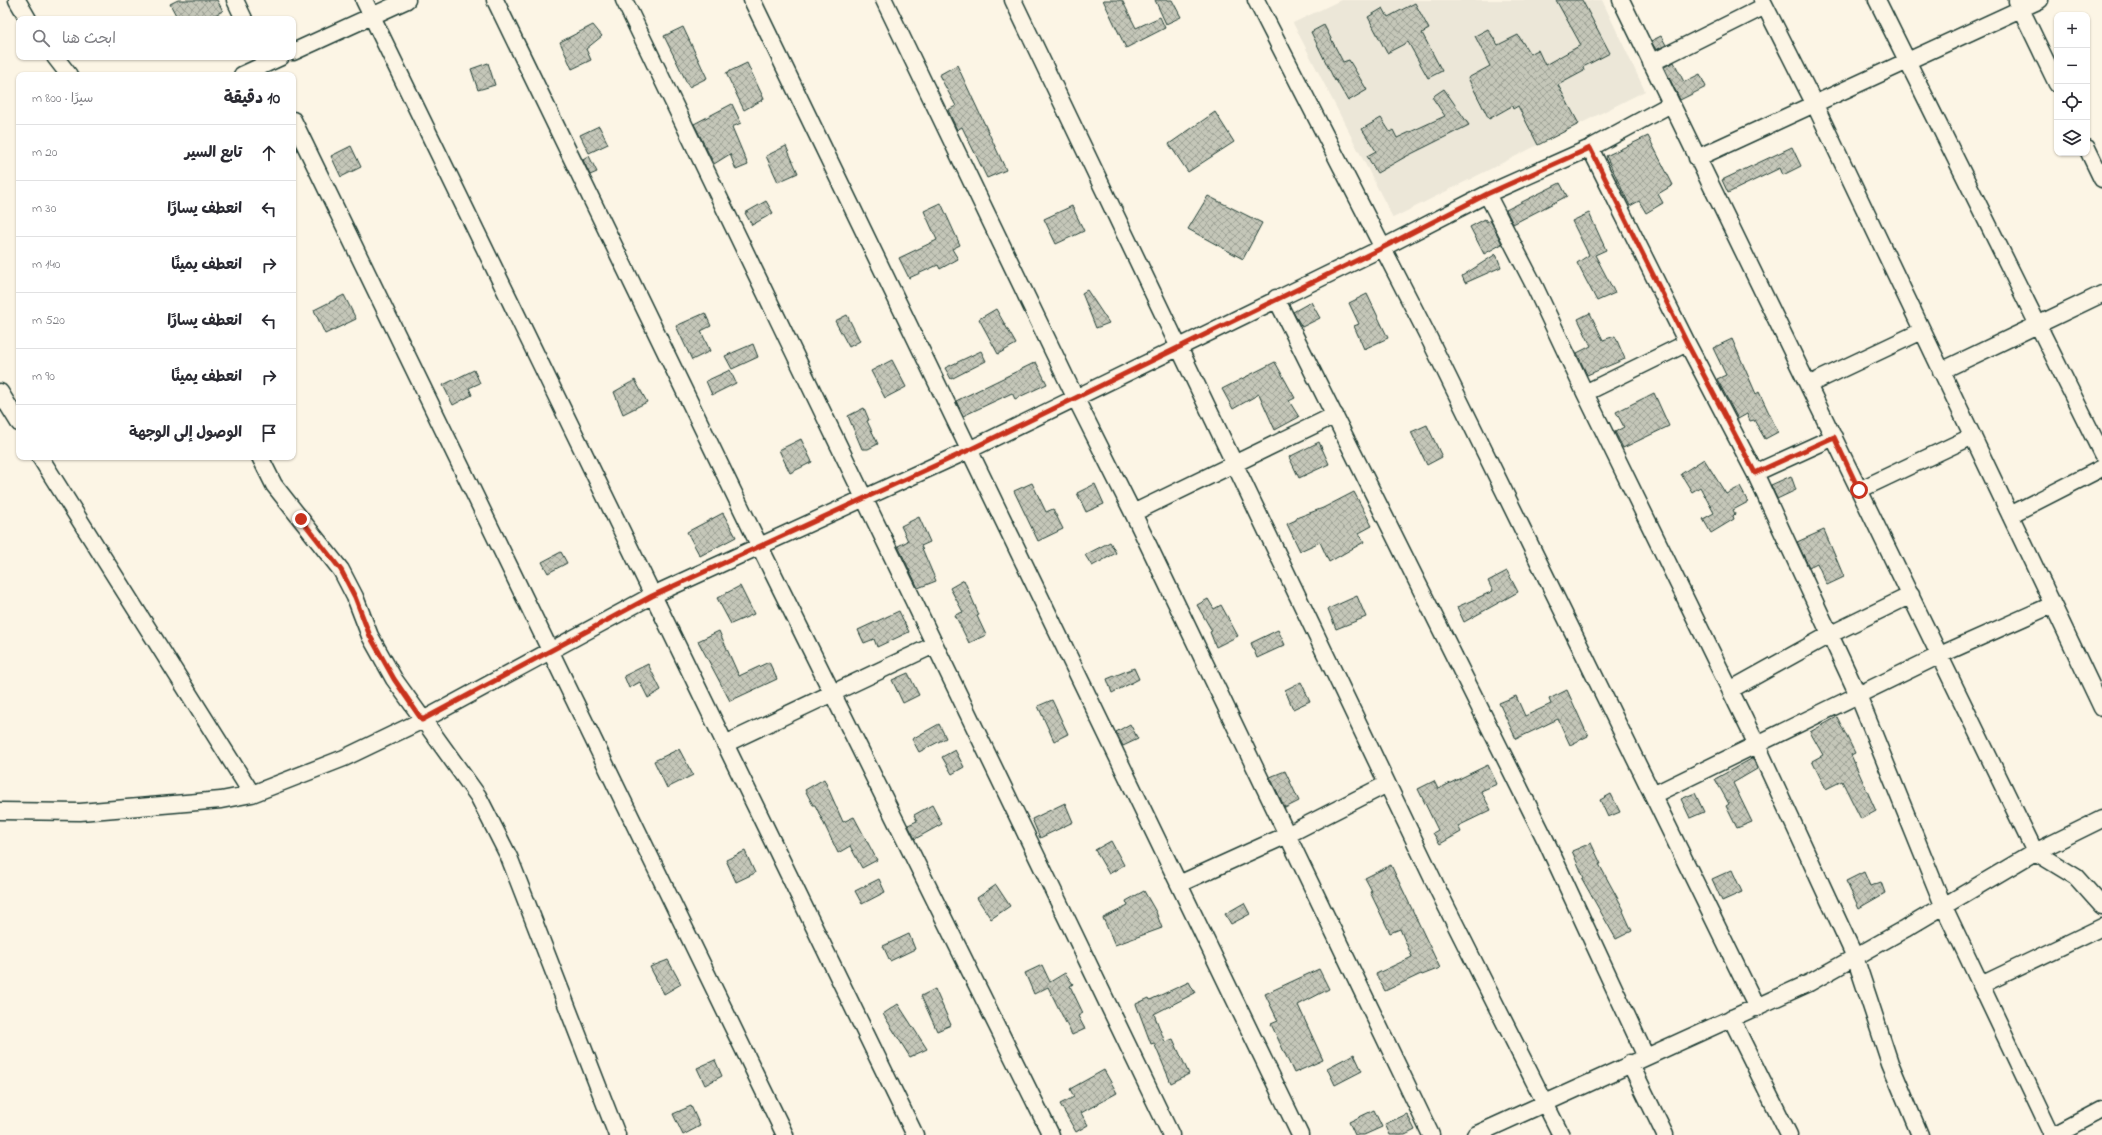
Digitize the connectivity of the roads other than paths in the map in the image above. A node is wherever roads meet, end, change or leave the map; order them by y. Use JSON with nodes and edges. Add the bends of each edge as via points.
{"nodes":[{"id":1,"x":17,"y":0,"type":"edge"},
{"id":2,"x":235,"y":0,"type":"edge"},
{"id":3,"x":364,"y":0,"type":"edge"},
{"id":4,"x":407,"y":0,"type":"edge"},
{"id":5,"x":495,"y":0,"type":"edge"},
{"id":6,"x":624,"y":0,"type":"edge"},
{"id":7,"x":752,"y":0,"type":"edge"},
{"id":8,"x":884,"y":0,"type":"edge"},
{"id":9,"x":1013,"y":0,"type":"edge"},
{"id":10,"x":1256,"y":0,"type":"edge"},
{"id":11,"x":1621,"y":0,"type":"edge"},
{"id":12,"x":1877,"y":0,"type":"edge"},
{"id":13,"x":2040,"y":0,"type":"edge"},
{"id":14,"x":1764,"y":3,"type":"edge"},
{"id":15,"x":2019,"y":5,"type":"edge"},
{"id":16,"x":26,"y":16,"type":"edge"},
{"id":17,"x":243,"y":16,"type":"edge"},
{"id":18,"x":372,"y":16,"type":"junction"},
{"id":19,"x":296,"y":51,"type":"edge"},
{"id":20,"x":57,"y":60,"type":"edge"},
{"id":21,"x":276,"y":60,"type":"edge"},
{"id":22,"x":1907,"y":61,"type":"junction"},
{"id":23,"x":1651,"y":63,"type":"junction"},
{"id":24,"x":266,"y":65,"type":"edge"},
{"id":25,"x":67,"y":72,"type":"edge"},
{"id":26,"x":249,"y":72,"type":"edge"},
{"id":27,"x":2054,"y":78,"type":"edge"},
{"id":28,"x":1814,"y":103,"type":"junction"},
{"id":29,"x":1671,"y":104,"type":"junction"},
{"id":30,"x":296,"y":126,"type":"edge"},
{"id":31,"x":1590,"y":148,"type":"junction"},
{"id":32,"x":2090,"y":154,"type":"edge"},
{"id":33,"x":1698,"y":158,"type":"junction"},
{"id":34,"x":2102,"y":179,"type":"edge"},
{"id":35,"x":1487,"y":194,"type":"junction"},
{"id":36,"x":1382,"y":248,"type":"junction"},
{"id":37,"x":2102,"y":294,"type":"edge"},
{"id":38,"x":1276,"y":298,"type":"junction"},
{"id":39,"x":2038,"y":325,"type":"junction"},
{"id":40,"x":1922,"y":331,"type":"junction"},
{"id":41,"x":1687,"y":343,"type":"junction"},
{"id":42,"x":1178,"y":348,"type":"junction"},
{"id":43,"x":1941,"y":370,"type":"junction"},
{"id":44,"x":1808,"y":385,"type":"junction"},
{"id":45,"x":0,"y":392,"type":"edge"},
{"id":46,"x":1584,"y":393,"type":"junction"},
{"id":47,"x":1075,"y":398,"type":"junction"},
{"id":48,"x":1335,"y":415,"type":"junction"},
{"id":49,"x":16,"y":418,"type":"edge"},
{"id":50,"x":1973,"y":436,"type":"junction"},
{"id":51,"x":1834,"y":437,"type":"junction"},
{"id":52,"x":969,"y":450,"type":"junction"},
{"id":53,"x":2102,"y":454,"type":"edge"},
{"id":54,"x":42,"y":460,"type":"edge"},
{"id":55,"x":262,"y":460,"type":"edge"},
{"id":56,"x":1234,"y":464,"type":"junction"},
{"id":57,"x":2102,"y":468,"type":"edge"},
{"id":58,"x":1755,"y":473,"type":"junction"},
{"id":59,"x":1859,"y":490,"type":"junction"},
{"id":60,"x":863,"y":498,"type":"junction"},
{"id":61,"x":1134,"y":513,"type":"junction"},
{"id":62,"x":2010,"y":515,"type":"junction"},
{"id":63,"x":760,"y":545,"type":"junction"},
{"id":64,"x":1911,"y":595,"type":"junction"},
{"id":65,"x":652,"y":596,"type":"junction"},
{"id":66,"x":2052,"y":605,"type":"junction"},
{"id":67,"x":1829,"y":635,"type":"junction"},
{"id":68,"x":934,"y":645,"type":"junction"},
{"id":69,"x":550,"y":650,"type":"junction"},
{"id":70,"x":1940,"y":655,"type":"junction"},
{"id":71,"x":1730,"y":690,"type":"junction"},
{"id":72,"x":833,"y":693,"type":"junction"},
{"id":73,"x":1858,"y":695,"type":"junction"},
{"id":74,"x":2102,"y":708,"type":"edge"},
{"id":75,"x":422,"y":720,"type":"junction"},
{"id":76,"x":725,"y":744,"type":"junction"},
{"id":77,"x":1756,"y":745,"type":"junction"},
{"id":78,"x":1387,"y":784,"type":"junction"},
{"id":79,"x":252,"y":794,"type":"junction"},
{"id":80,"x":1653,"y":795,"type":"junction"},
{"id":81,"x":0,"y":811,"type":"edge"},
{"id":82,"x":2102,"y":819,"type":"edge"},
{"id":83,"x":1287,"y":835,"type":"junction"},
{"id":84,"x":2035,"y":852,"type":"junction"},
{"id":85,"x":1179,"y":884,"type":"junction"},
{"id":86,"x":1943,"y":905,"type":"junction"},
{"id":87,"x":2102,"y":906,"type":"edge"},
{"id":88,"x":2102,"y":927,"type":"edge"},
{"id":89,"x":1855,"y":957,"type":"junction"},
{"id":90,"x":1981,"y":985,"type":"junction"},
{"id":91,"x":1757,"y":1008,"type":"junction"},
{"id":92,"x":1731,"y":1018,"type":"junction"},
{"id":93,"x":1646,"y":1057,"type":"junction"},
{"id":94,"x":1630,"y":1063,"type":"junction"},
{"id":95,"x":1545,"y":1103,"type":"junction"},
{"id":96,"x":2102,"y":1110,"type":"edge"},
{"id":97,"x":617,"y":1135,"type":"edge"},
{"id":98,"x":785,"y":1135,"type":"edge"},
{"id":99,"x":914,"y":1135,"type":"edge"},
{"id":100,"x":1051,"y":1135,"type":"edge"},
{"id":101,"x":1171,"y":1135,"type":"edge"},
{"id":102,"x":1300,"y":1135,"type":"edge"},
{"id":103,"x":1431,"y":1135,"type":"edge"},
{"id":104,"x":1475,"y":1135,"type":"edge"},
{"id":105,"x":1561,"y":1135,"type":"edge"},
{"id":106,"x":1664,"y":1135,"type":"edge"},
{"id":107,"x":1789,"y":1135,"type":"edge"},
{"id":108,"x":1920,"y":1135,"type":"edge"},
{"id":109,"x":2054,"y":1135,"type":"edge"}],
"edges":[{"from":1,"to":16,"type":"street"},
{"from":2,"to":17,"type":"street"},
{"from":3,"to":18,"type":"street"},
{"from":4,"to":18,"type":"street"},
{"from":5,"to":63,"type":"street"},
{"from":6,"to":60,"type":"street"},
{"from":7,"to":52,"type":"street"},
{"from":8,"to":47,"type":"street"},
{"from":9,"to":42,"type":"street"},
{"from":10,"to":36,"type":"street"},
{"from":11,"to":23,"type":"street"},
{"from":12,"to":22,"type":"street"},
{"from":13,"to":15,"type":"street"},
{"from":14,"to":23,"type":"street"},
{"from":14,"to":28,"type":"street"},
{"from":15,"to":22,"type":"street"},
{"from":15,"to":27,"type":"street"},
{"from":18,"to":19,"type":"street"},
{"from":18,"to":65,"type":"street"},
{"from":20,"to":25,"type":"street"},
{"from":21,"to":24,"type":"street"},
{"from":22,"to":28,"type":"street"},
{"from":22,"to":39,"type":"street"},
{"from":23,"to":29,"type":"street"},
{"from":24,"to":26,"type":"street"},
{"from":28,"to":33,"type":"street"},
{"from":28,"to":40,"type":"street"},
{"from":29,"to":31,"type":"street"},
{"from":29,"to":33,"type":"street"},
{"from":30,"to":69,"type":"street"},
{"from":31,"to":35,"type":"street"},
{"from":31,"to":41,"type":"street"},
{"from":32,"to":34,"type":"street"},
{"from":33,"to":44,"type":"street"},
{"from":35,"to":36,"type":"street"},
{"from":35,"to":46,"type":"street","via":[[1535,287]]},
{"from":36,"to":38,"type":"street"},
{"from":36,"to":80,"type":"street","via":[[1429,338]]},
{"from":37,"to":39,"type":"street"},
{"from":38,"to":42,"type":"street"},
{"from":38,"to":48,"type":"street"},
{"from":39,"to":43,"type":"street"},
{"from":39,"to":53,"type":"street"},
{"from":40,"to":43,"type":"street"},
{"from":40,"to":44,"type":"street"},
{"from":41,"to":46,"type":"street"},
{"from":41,"to":58,"type":"street"},
{"from":42,"to":47,"type":"street"},
{"from":42,"to":56,"type":"street"},
{"from":43,"to":50,"type":"street"},
{"from":44,"to":51,"type":"street"},
{"from":45,"to":49,"type":"street"},
{"from":46,"to":71,"type":"street"},
{"from":47,"to":52,"type":"street"},
{"from":47,"to":61,"type":"street"},
{"from":48,"to":56,"type":"street"},
{"from":48,"to":93,"type":"street","via":[[1546,842]]},
{"from":50,"to":59,"type":"street"},
{"from":50,"to":62,"type":"street"},
{"from":51,"to":58,"type":"street"},
{"from":51,"to":59,"type":"street"},
{"from":52,"to":60,"type":"street"},
{"from":52,"to":85,"type":"street"},
{"from":54,"to":79,"type":"street"},
{"from":55,"to":75,"type":"street","via":[[274,485],[341,570],[370,636],[394,679]]},
{"from":56,"to":61,"type":"street"},
{"from":56,"to":78,"type":"street"},
{"from":57,"to":62,"type":"street"},
{"from":58,"to":67,"type":"street"},
{"from":59,"to":64,"type":"street"},
{"from":60,"to":63,"type":"street"},
{"from":60,"to":68,"type":"street"},
{"from":61,"to":83,"type":"street"},
{"from":62,"to":66,"type":"street"},
{"from":63,"to":65,"type":"street"},
{"from":63,"to":72,"type":"street"},
{"from":64,"to":67,"type":"street"},
{"from":64,"to":70,"type":"street"},
{"from":65,"to":69,"type":"street"},
{"from":65,"to":76,"type":"street"},
{"from":66,"to":70,"type":"street"},
{"from":66,"to":74,"type":"street"},
{"from":67,"to":71,"type":"street"},
{"from":67,"to":73,"type":"street"},
{"from":68,"to":72,"type":"street"},
{"from":68,"to":101,"type":"street"},
{"from":69,"to":75,"type":"street"},
{"from":69,"to":98,"type":"street"},
{"from":70,"to":73,"type":"street"},
{"from":70,"to":84,"type":"street"},
{"from":71,"to":77,"type":"street"},
{"from":72,"to":76,"type":"street"},
{"from":72,"to":100,"type":"street"},
{"from":73,"to":77,"type":"street"},
{"from":73,"to":86,"type":"street"},
{"from":75,"to":79,"type":"street","via":[[344,758]]},
{"from":75,"to":97,"type":"street","via":[[478,796],[509,857]]},
{"from":76,"to":99,"type":"street"},
{"from":77,"to":80,"type":"street"},
{"from":77,"to":89,"type":"street"},
{"from":78,"to":83,"type":"street"},
{"from":78,"to":95,"type":"street"},
{"from":79,"to":81,"type":"street","via":[[221,800],[80,812]]},
{"from":80,"to":91,"type":"street"},
{"from":82,"to":84,"type":"street"},
{"from":83,"to":85,"type":"street"},
{"from":83,"to":103,"type":"street"},
{"from":84,"to":86,"type":"street"},
{"from":84,"to":87,"type":"street","via":[[2076,877]]},
{"from":85,"to":102,"type":"street"},
{"from":86,"to":89,"type":"street"},
{"from":86,"to":90,"type":"street"},
{"from":88,"to":90,"type":"street"},
{"from":89,"to":91,"type":"street"},
{"from":89,"to":108,"type":"street","via":[[1890,1062]]},
{"from":90,"to":109,"type":"street"},
{"from":91,"to":92,"type":"street"},
{"from":92,"to":93,"type":"street"},
{"from":92,"to":107,"type":"street"},
{"from":93,"to":94,"type":"street"},
{"from":94,"to":95,"type":"street"},
{"from":94,"to":106,"type":"street"},
{"from":95,"to":104,"type":"street"},
{"from":95,"to":105,"type":"street"},
{"from":96,"to":109,"type":"street"}]}
